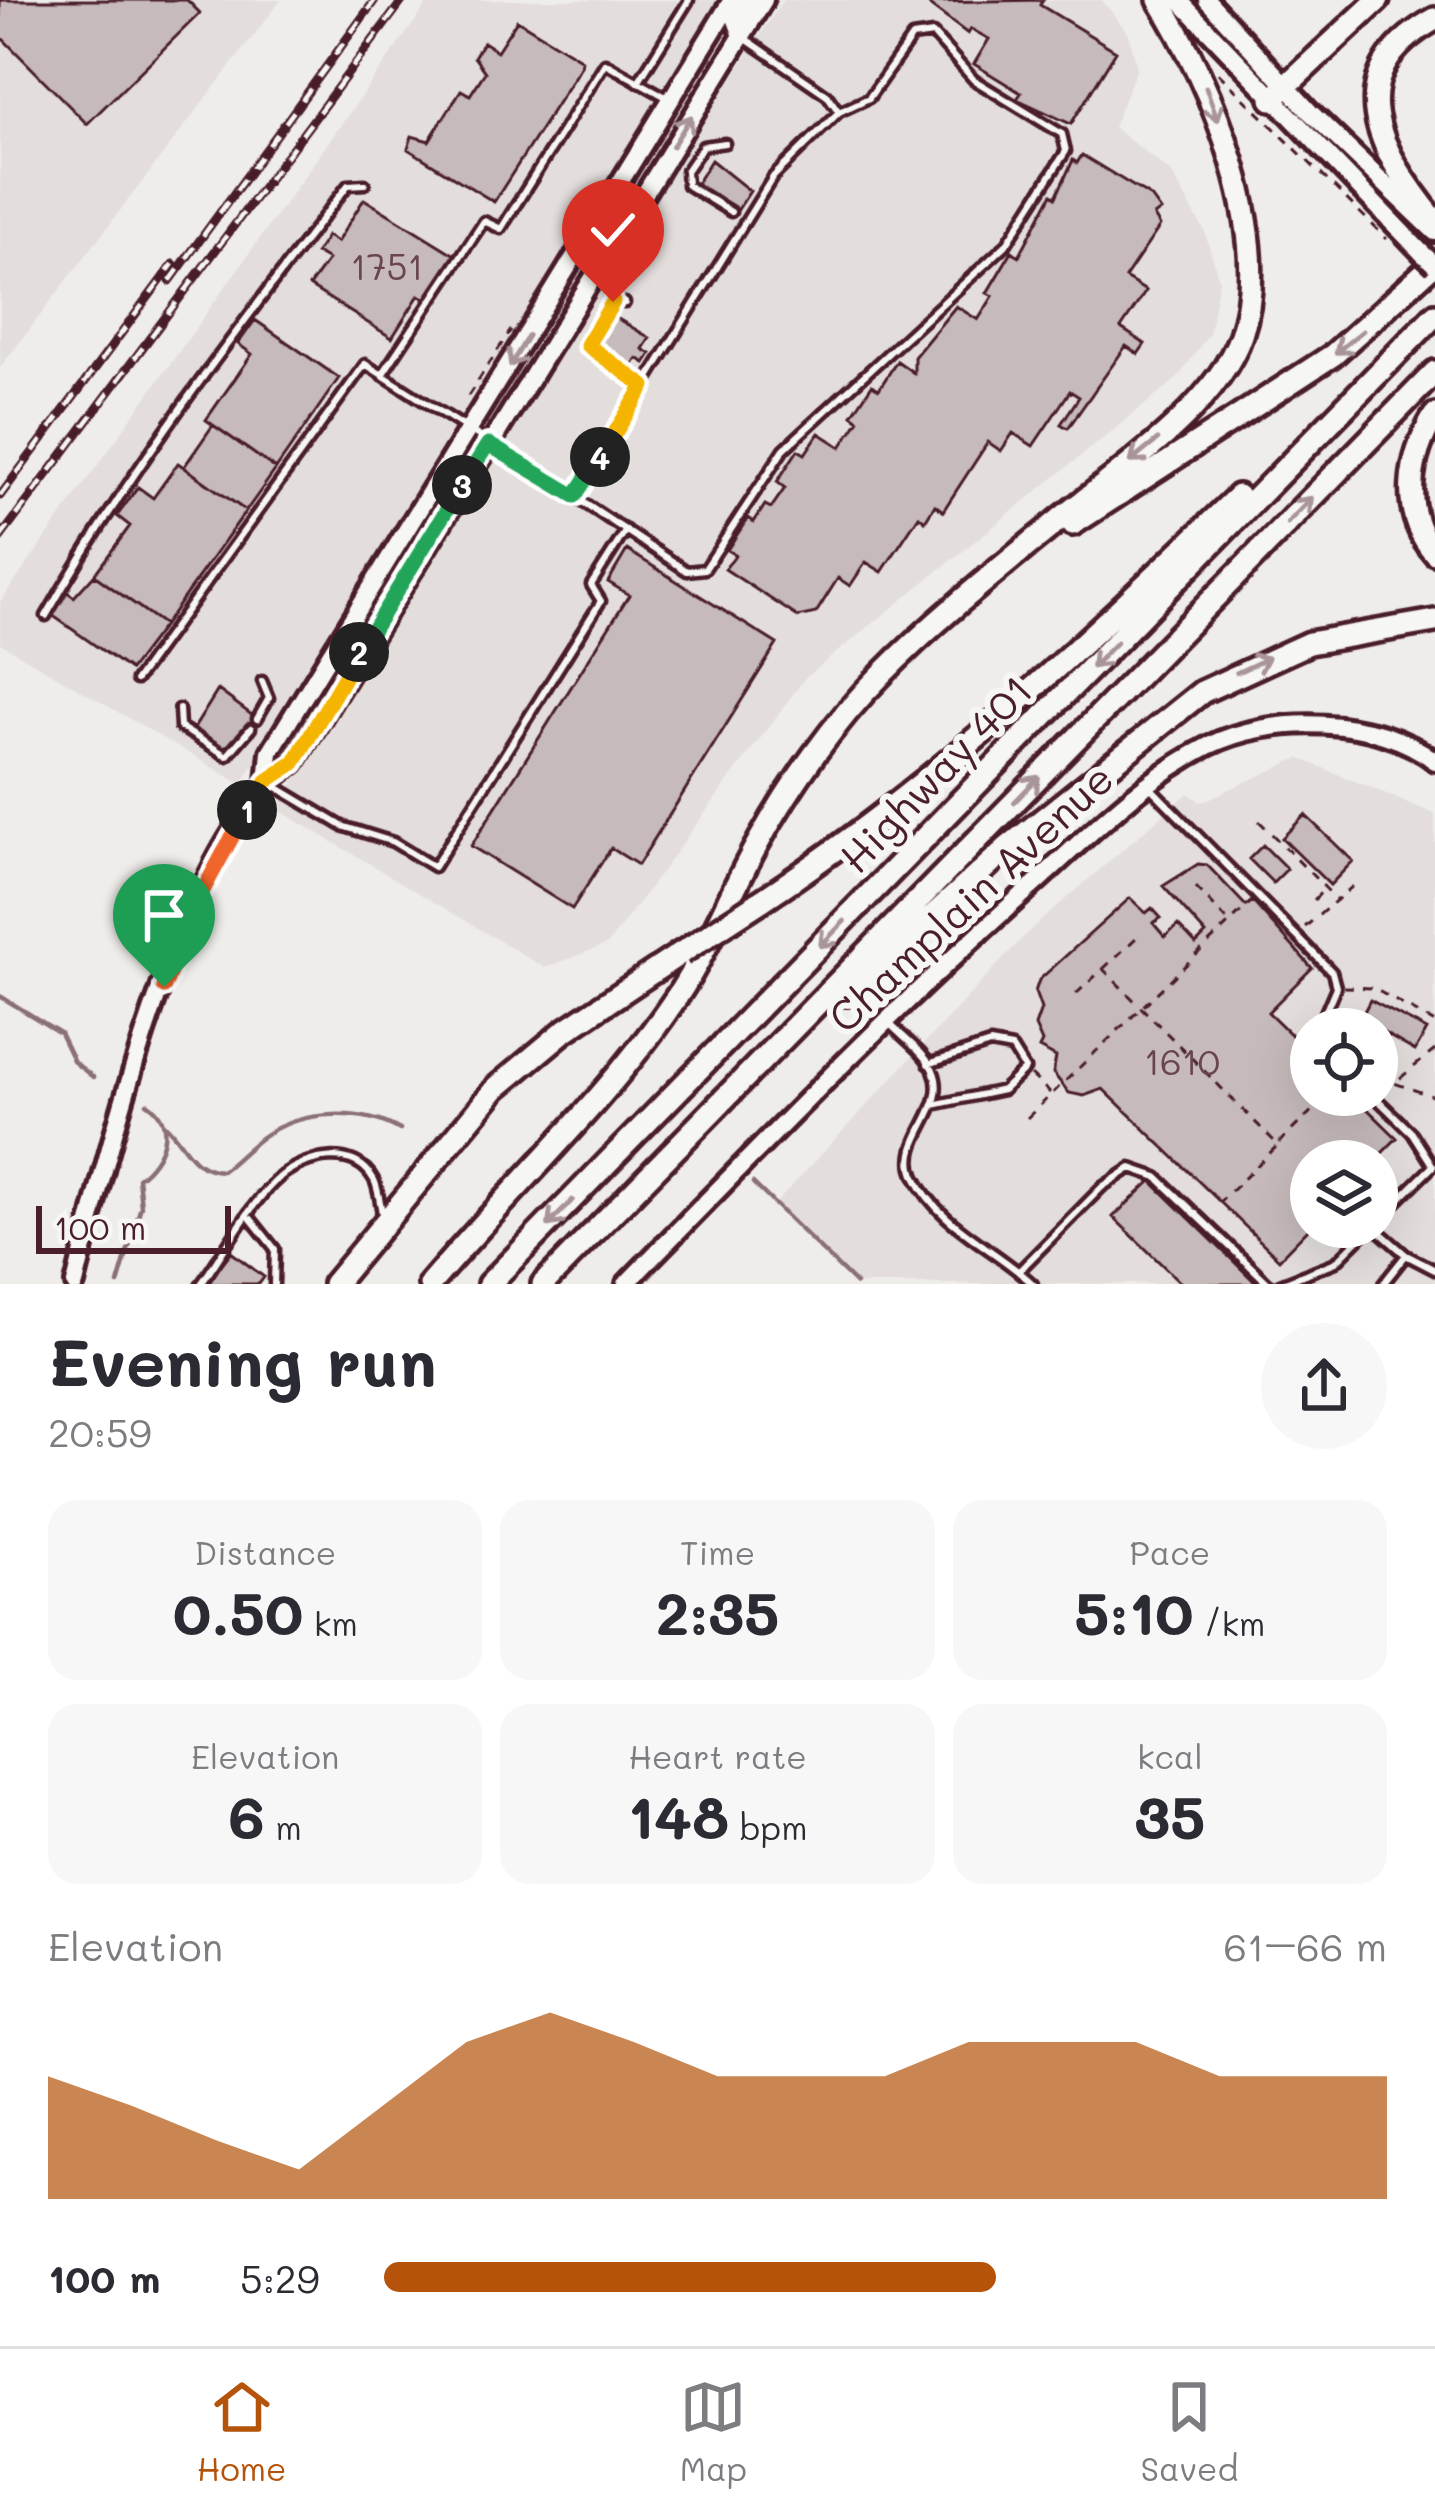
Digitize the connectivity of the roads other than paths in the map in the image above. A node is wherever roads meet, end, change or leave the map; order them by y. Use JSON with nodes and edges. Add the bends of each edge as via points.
{"nodes":[{"id":1,"x":689,"y":0,"type":"edge"},
{"id":2,"x":732,"y":0,"type":"edge"},
{"id":3,"x":748,"y":0,"type":"edge"},
{"id":4,"x":764,"y":0,"type":"edge"},
{"id":5,"x":1159,"y":0,"type":"edge"},
{"id":6,"x":1179,"y":0,"type":"edge"},
{"id":7,"x":1207,"y":0,"type":"edge"},
{"id":8,"x":1378,"y":0,"type":"edge"},
{"id":9,"x":1435,"y":19,"type":"edge"},
{"id":10,"x":742,"y":36,"type":"junction"},
{"id":11,"x":638,"y":82,"type":"junction"},
{"id":12,"x":1278,"y":91,"type":"junction"},
{"id":13,"x":669,"y":99,"type":"junction"},
{"id":14,"x":839,"y":112,"type":"junction"},
{"id":15,"x":725,"y":143,"type":"dead end"},
{"id":16,"x":365,"y":184,"type":"dead end"},
{"id":17,"x":731,"y":212,"type":"dead end"},
{"id":18,"x":1435,"y":220,"type":"edge"},
{"id":19,"x":1435,"y":232,"type":"edge"},
{"id":20,"x":1431,"y":260,"type":"edge"},
{"id":21,"x":625,"y":303,"type":"dead end"},
{"id":22,"x":1435,"y":315,"type":"edge"},
{"id":23,"x":1435,"y":372,"type":"edge"},
{"id":24,"x":382,"y":375,"type":"junction"},
{"id":25,"x":644,"y":386,"type":"junction"},
{"id":26,"x":1361,"y":389,"type":"junction"},
{"id":27,"x":1435,"y":415,"type":"edge"},
{"id":28,"x":469,"y":433,"type":"junction"},
{"id":29,"x":488,"y":444,"type":"junction"},
{"id":30,"x":575,"y":496,"type":"junction"},
{"id":31,"x":626,"y":530,"type":"junction"},
{"id":32,"x":1435,"y":553,"type":"edge"},
{"id":33,"x":986,"y":579,"type":"junction"},
{"id":34,"x":46,"y":616,"type":"dead end"},
{"id":35,"x":1435,"y":621,"type":"edge"},
{"id":36,"x":136,"y":680,"type":"dead end"},
{"id":37,"x":262,"y":681,"type":"dead end"},
{"id":38,"x":179,"y":709,"type":"dead end"},
{"id":39,"x":257,"y":719,"type":"dead end"},
{"id":40,"x":251,"y":728,"type":"dead end"},
{"id":41,"x":1435,"y":761,"type":"edge"},
{"id":42,"x":267,"y":781,"type":"junction"},
{"id":43,"x":1147,"y":784,"type":"junction"},
{"id":44,"x":1327,"y":1008,"type":"edge"},
{"id":45,"x":886,"y":1020,"type":"junction"},
{"id":46,"x":928,"y":1064,"type":"junction"},
{"id":47,"x":933,"y":1106,"type":"junction"},
{"id":48,"x":1395,"y":1116,"type":"edge"},
{"id":49,"x":1434,"y":1165,"type":"edge"},
{"id":50,"x":1398,"y":1201,"type":"edge"},
{"id":51,"x":624,"y":1205,"type":"junction"},
{"id":52,"x":250,"y":1218,"type":"junction"},
{"id":53,"x":383,"y":1219,"type":"junction"},
{"id":54,"x":1350,"y":1248,"type":"edge"},
{"id":55,"x":1398,"y":1248,"type":"edge"},
{"id":56,"x":1406,"y":1255,"type":"junction"},
{"id":57,"x":1435,"y":1270,"type":"edge"},
{"id":58,"x":1019,"y":1271,"type":"junction"},
{"id":59,"x":75,"y":1284,"type":"edge"},
{"id":60,"x":201,"y":1284,"type":"edge"},
{"id":61,"x":274,"y":1284,"type":"edge"},
{"id":62,"x":334,"y":1284,"type":"edge"},
{"id":63,"x":430,"y":1284,"type":"edge"},
{"id":64,"x":489,"y":1284,"type":"edge"},
{"id":65,"x":543,"y":1284,"type":"edge"},
{"id":66,"x":626,"y":1284,"type":"edge"},
{"id":67,"x":1033,"y":1284,"type":"edge"},
{"id":68,"x":1268,"y":1284,"type":"edge"},
{"id":69,"x":1280,"y":1284,"type":"edge"},
{"id":70,"x":1383,"y":1284,"type":"edge"}],
"edges":[{"from":1,"to":11,"type":"lane"},
{"from":2,"to":13,"type":"main road"},
{"from":3,"to":10,"type":"main road","via":[[736,20]]},
{"from":4,"to":10,"type":"main road"},
{"from":5,"to":33,"type":"highway","one_way":true,"via":[[1194,55],[1233,167],[1250,288],[1241,336],[1215,380],[1164,435]]},
{"from":6,"to":12,"type":"main road"},
{"from":7,"to":12,"type":"main road"},
{"from":8,"to":12,"type":"highway"},
{"from":9,"to":18,"type":"highway","via":[[1405,39],[1373,93],[1378,132],[1397,174]]},
{"from":10,"to":14,"type":"lane"},
{"from":29,"to":10,"type":"main road","one_way":true},
{"from":11,"to":13,"type":"lane"},
{"from":11,"to":24,"type":"lane","via":[[605,63],[500,230],[484,221]]},
{"from":12,"to":19,"type":"main road"},
{"from":12,"to":20,"type":"main road"},
{"from":13,"to":28,"type":"main road","one_way":true},
{"from":14,"to":25,"type":"lane","via":[[773,177]]},
{"from":14,"to":31,"type":"lane","via":[[869,98],[912,37],[925,32],[974,80],[1062,134],[1066,151],[1006,245],[784,448],[705,569],[687,571]]},
{"from":15,"to":17,"type":"lane","via":[[703,146],[687,185]]},
{"from":16,"to":34,"type":"lane","via":[[347,185],[265,292],[99,524]]},
{"from":20,"to":33,"type":"highway","one_way":true,"via":[[1334,355]]},
{"from":21,"to":25,"type":"lane","via":[[613,302],[587,345]]},
{"from":22,"to":26,"type":"highway","name":"Highway 401"},
{"from":51,"to":23,"type":"highway","name":"Highway 401","one_way":true},
{"from":24,"to":28,"type":"lane"},
{"from":24,"to":36,"type":"lane","via":[[365,364]]},
{"from":25,"to":30,"type":"lane"},
{"from":26,"to":53,"type":"highway","bridge":true,"via":[[954,762],[847,844],[563,1032],[496,1088]]},
{"from":26,"to":64,"type":"highway","name":"Highway 401","one_way":true},
{"from":27,"to":32,"type":"highway","via":[[1414,455],[1411,490]]},
{"from":28,"to":29,"type":"lane"},
{"from":28,"to":42,"type":"main road","via":[[270,752]]},
{"from":29,"to":30,"type":"lane"},
{"from":29,"to":42,"type":"main road","via":[[294,763]]},
{"from":30,"to":31,"type":"lane"},
{"from":31,"to":42,"type":"lane","via":[[592,585],[601,601],[434,867]]},
{"from":33,"to":63,"type":"highway","via":[[878,678],[821,748],[643,1044]]},
{"from":51,"to":35,"type":"highway","one_way":true,"via":[[1007,848],[1184,705],[1240,670],[1310,643]]},
{"from":37,"to":39,"type":"lane","via":[[269,698]]},
{"from":38,"to":40,"type":"lane","via":[[180,727],[227,756]]},
{"from":41,"to":43,"type":"main road","name":"Champlain Avenue","via":[[1384,737],[1330,725],[1250,730]]},
{"from":42,"to":59,"type":"main road","via":[[179,942],[118,1112]]},
{"from":43,"to":44,"type":"lane","via":[[1332,972],[1336,987]]},
{"from":43,"to":45,"type":"main road","name":"Champlain Avenue"},
{"from":45,"to":46,"type":"lane"},
{"from":45,"to":66,"type":"main road","name":"Champlain Avenue"},
{"from":46,"to":47,"type":"lane","via":[[938,1095]]},
{"from":46,"to":47,"type":"lane","via":[[990,1044],[1012,1048],[1025,1070],[1003,1090]]},
{"from":47,"to":58,"type":"lane","via":[[912,1149],[914,1174],[946,1214]]},
{"from":48,"to":49,"type":"lane"},
{"from":49,"to":50,"type":"lane"},
{"from":51,"to":65,"type":"highway","name":"Highway 401"},
{"from":52,"to":53,"type":"lane","via":[[279,1178],[310,1159],[335,1156],[373,1179]]},
{"from":52,"to":60,"type":"lane"},
{"from":52,"to":61,"type":"lane","via":[[275,1249]]},
{"from":53,"to":62,"type":"highway"},
{"from":54,"to":69,"type":"lane"},
{"from":55,"to":56,"type":"lane"},
{"from":56,"to":57,"type":"lane"},
{"from":56,"to":70,"type":"lane"},
{"from":58,"to":67,"type":"lane"},
{"from":58,"to":68,"type":"lane","via":[[1131,1168],[1157,1177]]}]}
